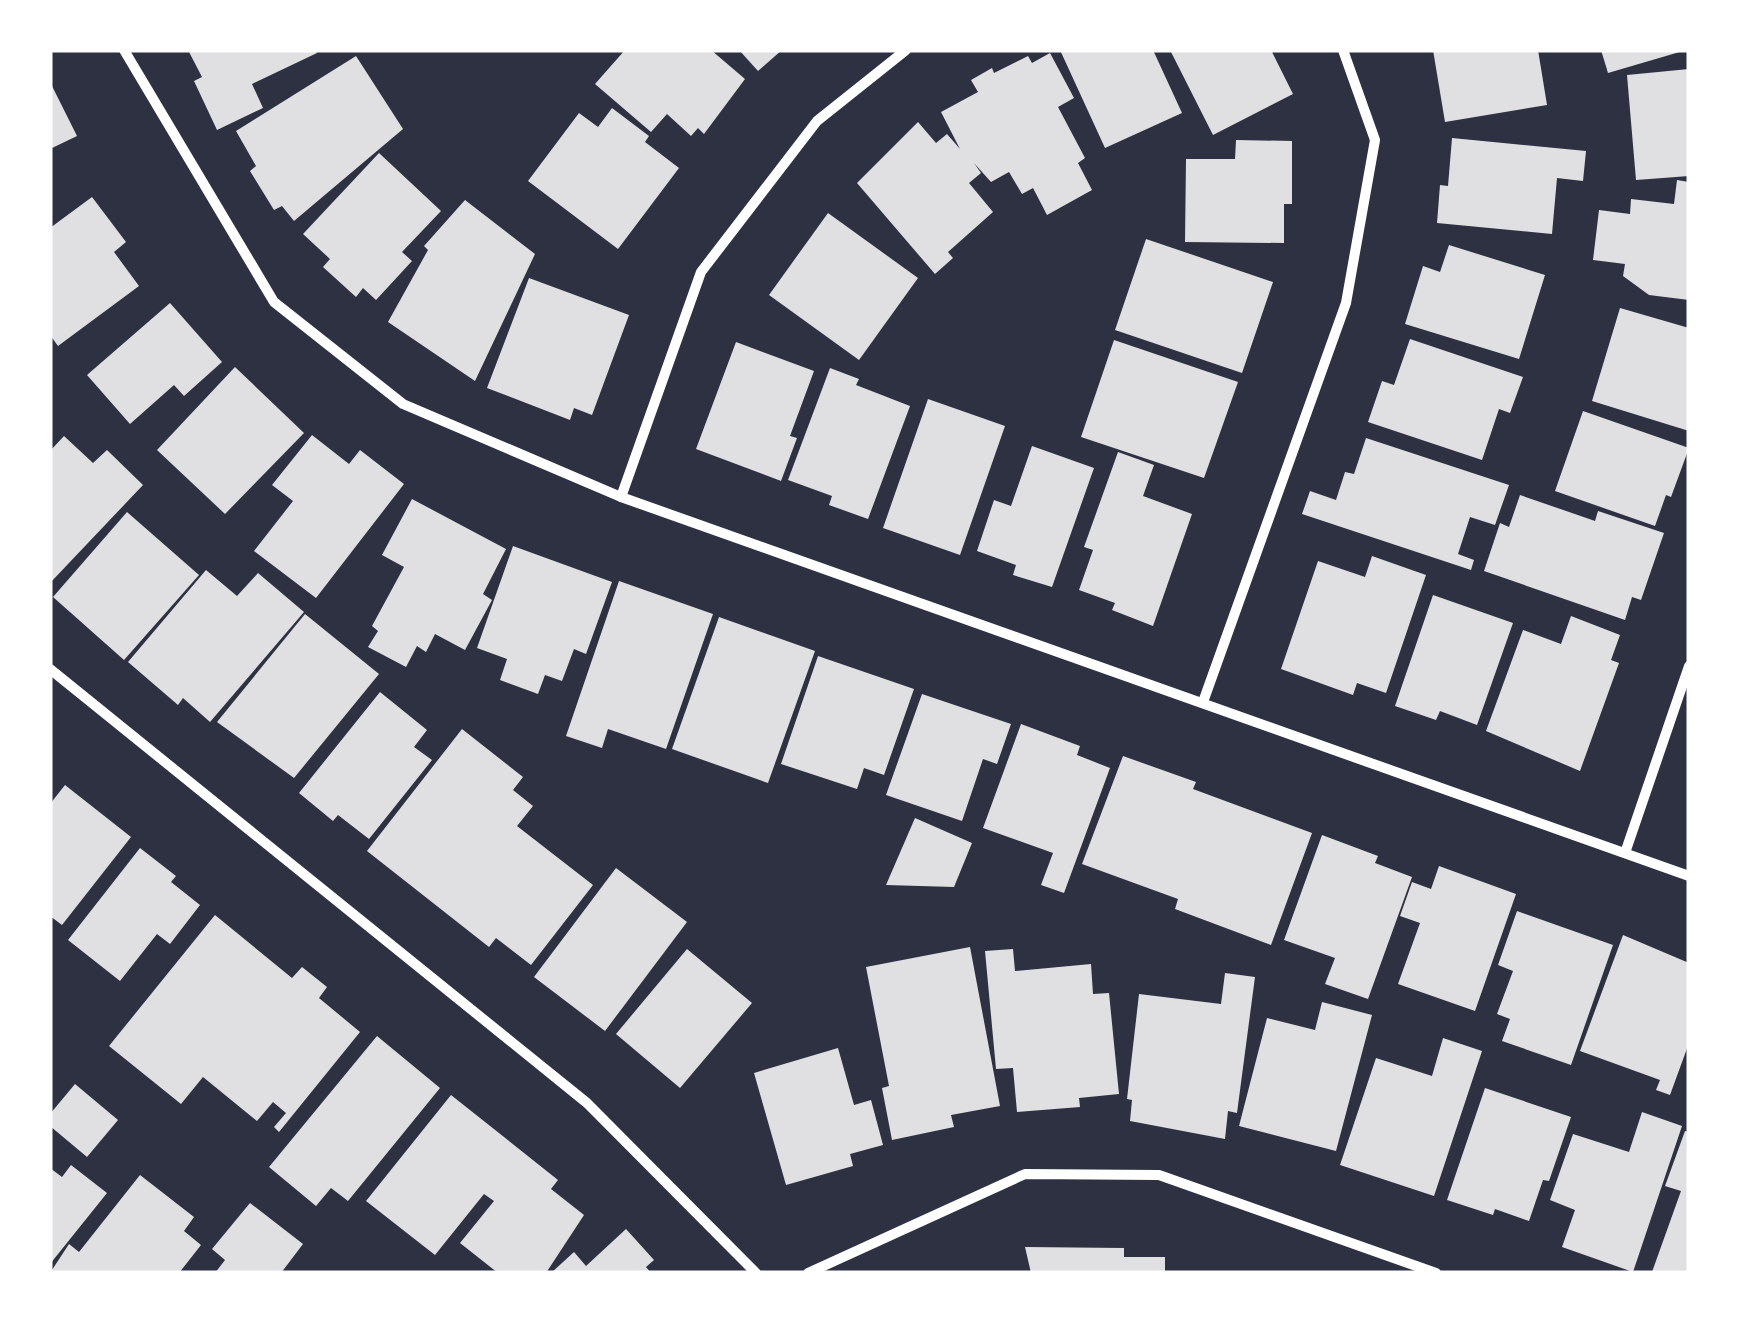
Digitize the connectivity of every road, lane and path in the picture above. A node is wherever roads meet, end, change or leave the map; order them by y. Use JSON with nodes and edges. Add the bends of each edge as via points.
{"nodes":[{"id":1,"x":124,"y":50,"type":"edge"},
{"id":2,"x":906,"y":50,"type":"edge"},
{"id":3,"x":1342,"y":50,"type":"edge"},
{"id":4,"x":621,"y":497,"type":"junction"},
{"id":5,"x":1689,"y":666,"type":"edge"},
{"id":6,"x":50,"y":669,"type":"edge"},
{"id":7,"x":1203,"y":702,"type":"junction"},
{"id":8,"x":1625,"y":853,"type":"junction"},
{"id":9,"x":1689,"y":876,"type":"edge"},
{"id":10,"x":756,"y":1273,"type":"edge"},
{"id":11,"x":808,"y":1273,"type":"edge"},
{"id":12,"x":1436,"y":1273,"type":"edge"}],
"edges":[{"from":1,"to":4,"type":"street","via":[[274,302],[404,404]]},
{"from":2,"to":4,"type":"street","via":[[817,121],[702,272]]},
{"from":3,"to":7,"type":"street","via":[[1375,140],[1346,302]]},
{"from":4,"to":7,"type":"street"},
{"from":5,"to":8,"type":"street"},
{"from":6,"to":10,"type":"street","via":[[587,1103]]},
{"from":7,"to":8,"type":"street"},
{"from":8,"to":9,"type":"street"},
{"from":11,"to":12,"type":"street","via":[[1025,1174],[1159,1175]]}]}
